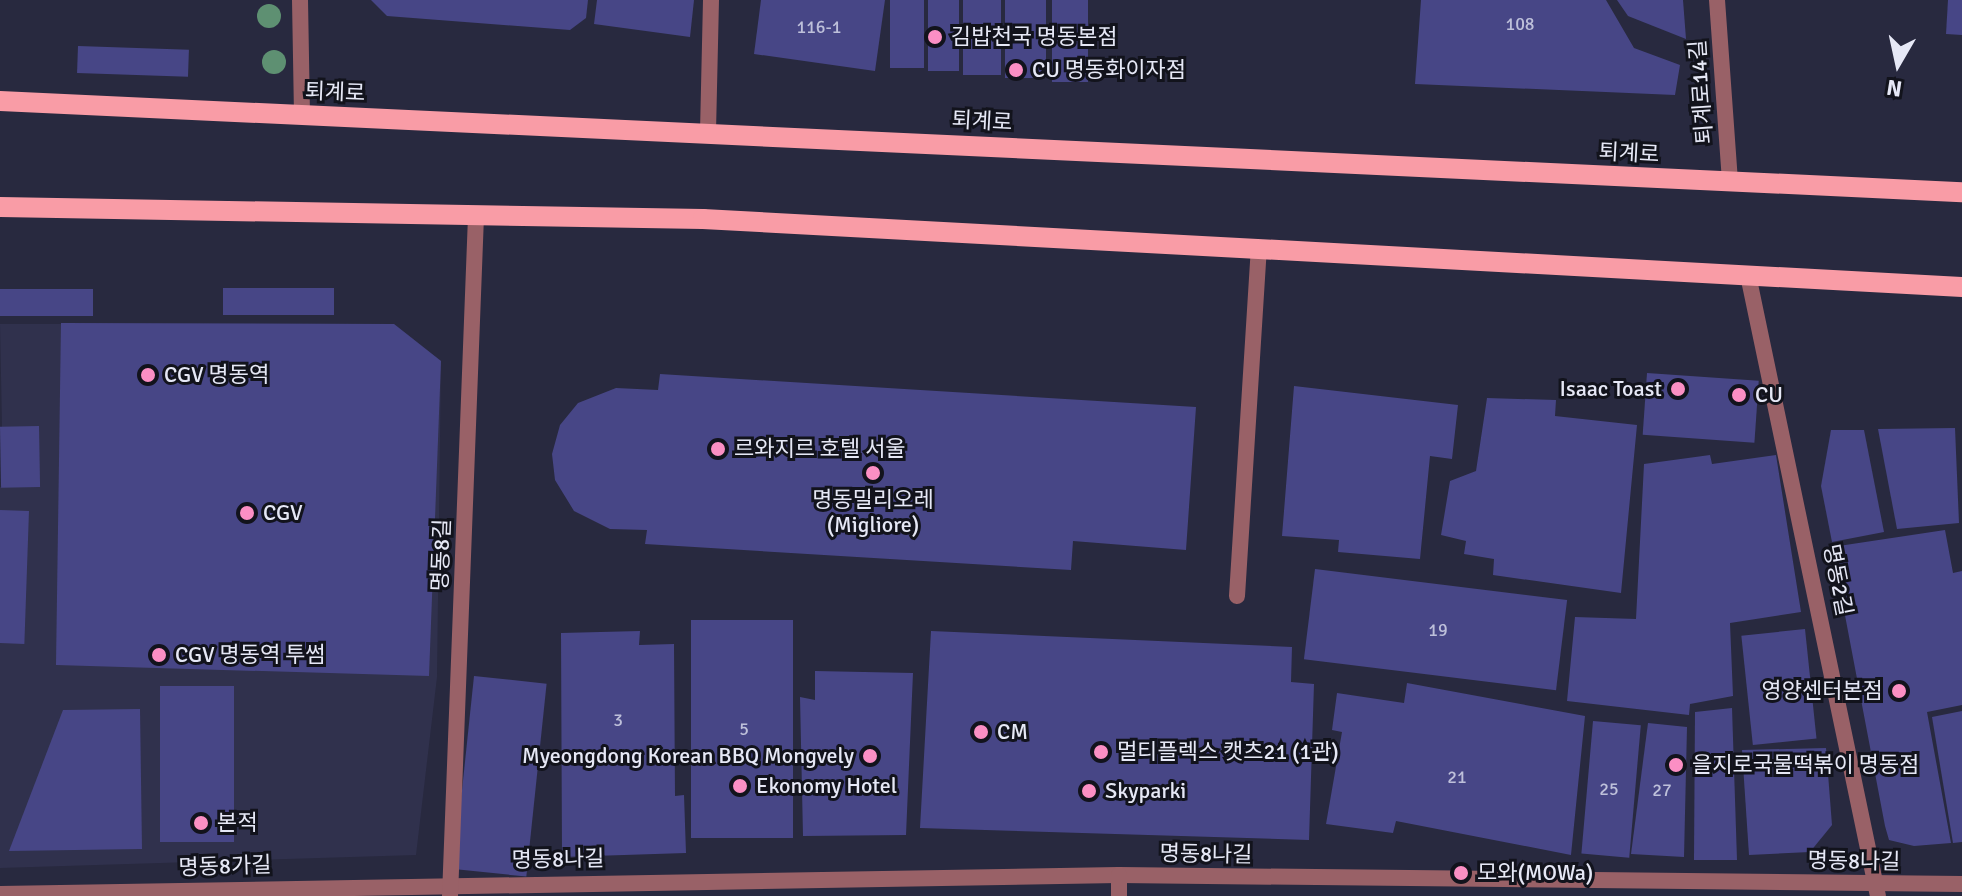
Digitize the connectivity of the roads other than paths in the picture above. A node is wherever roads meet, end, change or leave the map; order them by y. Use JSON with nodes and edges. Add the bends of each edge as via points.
{"nodes":[{"id":1,"x":300,"y":0,"type":"edge"},
{"id":2,"x":711,"y":0,"type":"edge"},
{"id":3,"x":1717,"y":0,"type":"edge"},
{"id":4,"x":0,"y":101,"type":"edge"},
{"id":5,"x":302,"y":115,"type":"junction"},
{"id":6,"x":708,"y":132,"type":"junction"},
{"id":7,"x":1730,"y":181,"type":"junction"},
{"id":8,"x":1962,"y":192,"type":"edge"},
{"id":9,"x":0,"y":207,"type":"edge"},
{"id":10,"x":476,"y":215,"type":"junction"},
{"id":11,"x":1259,"y":249,"type":"junction"},
{"id":12,"x":1748,"y":275,"type":"junction"},
{"id":13,"x":1962,"y":287,"type":"edge"},
{"id":14,"x":1237,"y":596,"type":"dead end"},
{"id":15,"x":1119,"y":875,"type":"junction"},
{"id":16,"x":1962,"y":884,"type":"edge"},
{"id":17,"x":450,"y":889,"type":"edge"},
{"id":18,"x":1876,"y":890,"type":"edge"},
{"id":19,"x":0,"y":894,"type":"edge"},
{"id":20,"x":1119,"y":896,"type":"edge"}],
"edges":[{"from":1,"to":5,"type":"street"},
{"from":2,"to":6,"type":"street"},
{"from":3,"to":7,"type":"street","name":"퇴계로14길"},
{"from":4,"to":5,"type":"main road","name":"퇴계로"},
{"from":5,"to":6,"type":"main road","name":"퇴계로"},
{"from":6,"to":7,"type":"main road","name":"퇴계로"},
{"from":7,"to":8,"type":"main road","name":"퇴계로"},
{"from":9,"to":10,"type":"main road"},
{"from":10,"to":11,"type":"main road","via":[[703,219]]},
{"from":10,"to":17,"type":"street","name":"명동8길"},
{"from":11,"to":12,"type":"main road"},
{"from":11,"to":14,"type":"street"},
{"from":12,"to":13,"type":"main road"},
{"from":12,"to":18,"type":"street","name":"명동2길"},
{"from":15,"to":17,"type":"street","name":"명동8나길"},
{"from":15,"to":18,"type":"street","name":"명동8나길"},
{"from":15,"to":20,"type":"street"},
{"from":16,"to":18,"type":"street","name":"명동8나길"},
{"from":17,"to":19,"type":"street","name":"명동8가길"}]}
